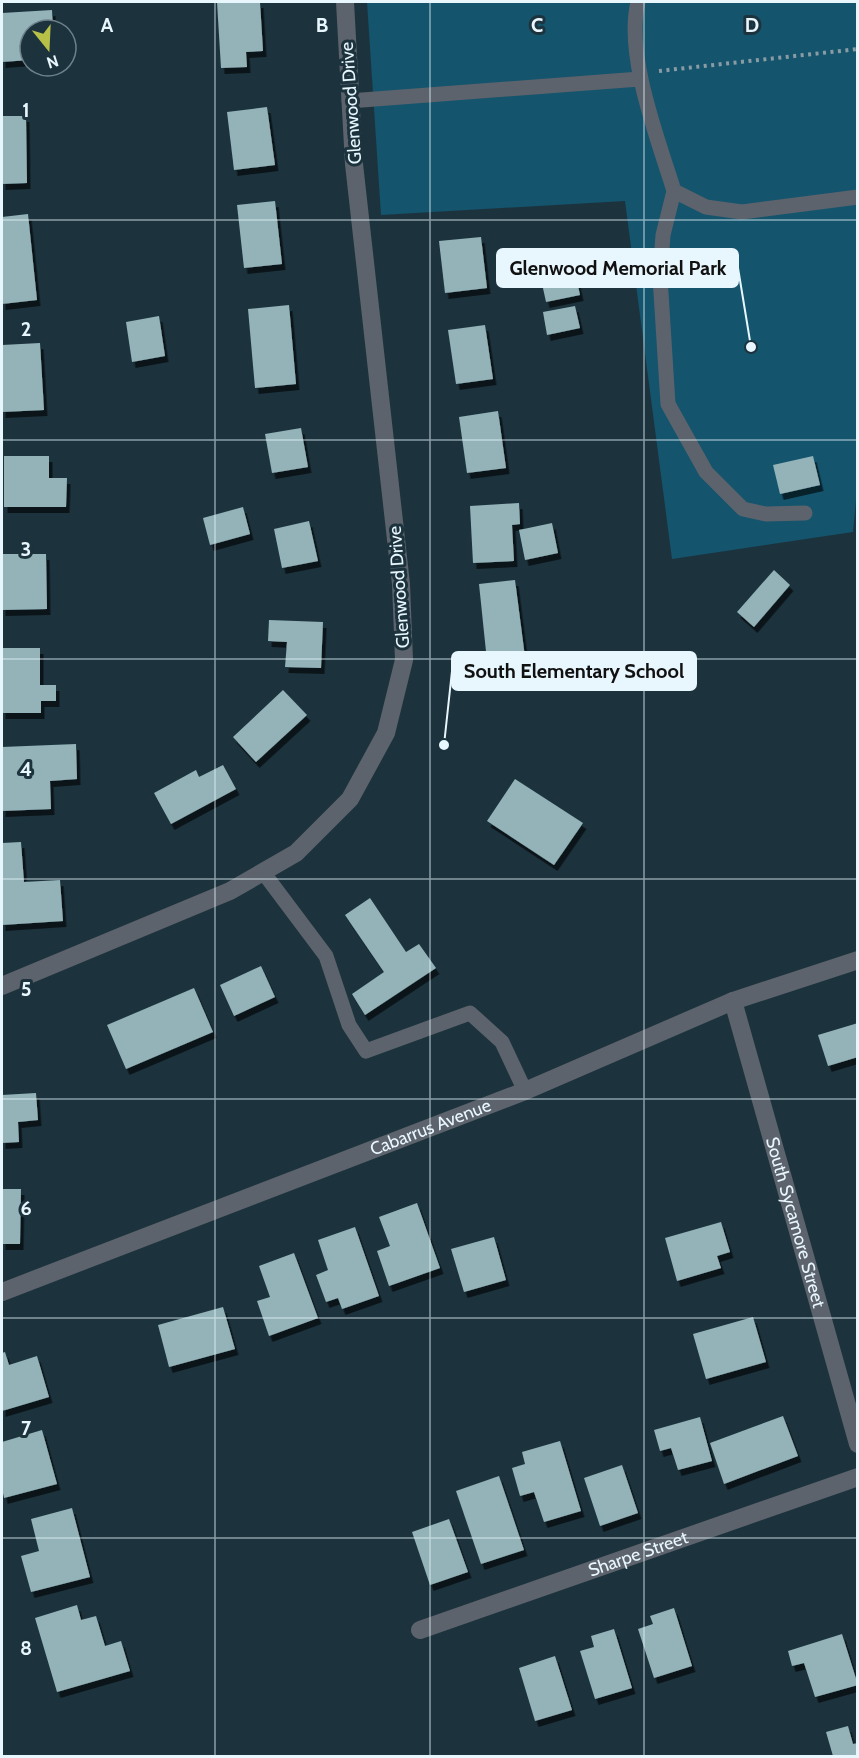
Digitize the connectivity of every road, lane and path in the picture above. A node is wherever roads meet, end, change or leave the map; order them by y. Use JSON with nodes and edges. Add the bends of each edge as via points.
{"nodes":[{"id":1,"x":345,"y":2,"type":"edge"},
{"id":2,"x":638,"y":2,"type":"edge"},
{"id":3,"x":858,"y":49,"type":"edge"},
{"id":4,"x":659,"y":71,"type":"dead end"},
{"id":5,"x":640,"y":79,"type":"junction"},
{"id":6,"x":349,"y":101,"type":"junction"},
{"id":7,"x":674,"y":191,"type":"junction"},
{"id":8,"x":858,"y":197,"type":"edge"},
{"id":9,"x":805,"y":513,"type":"dead end"},
{"id":10,"x":263,"y":872,"type":"junction"},
{"id":11,"x":858,"y":960,"type":"edge"},
{"id":12,"x":2,"y":986,"type":"edge"},
{"id":13,"x":734,"y":1001,"type":"junction"},
{"id":14,"x":525,"y":1091,"type":"junction"},
{"id":15,"x":2,"y":1292,"type":"edge"},
{"id":16,"x":858,"y":1444,"type":"edge"},
{"id":17,"x":858,"y":1477,"type":"edge"},
{"id":18,"x":420,"y":1630,"type":"dead end"}],
"edges":[{"from":1,"to":6,"type":"street","name":"Glenwood Drive"},
{"from":2,"to":5,"type":"lane","via":[[635,13]]},
{"from":3,"to":4,"type":"path"},
{"from":5,"to":6,"type":"lane"},
{"from":5,"to":7,"type":"lane"},
{"from":6,"to":10,"type":"street","name":"Glenwood Drive","via":[[401,584],[404,660],[386,733],[350,800],[296,853]]},
{"from":7,"to":8,"type":"lane","via":[[706,207],[742,212]]},
{"from":7,"to":9,"type":"lane","via":[[663,235],[660,277],[668,404],[706,472],[743,509],[766,514]]},
{"from":10,"to":12,"type":"street","name":"Glenwood Drive","via":[[230,891]]},
{"from":10,"to":14,"type":"lane","via":[[326,956],[349,1025],[366,1051],[470,1013],[502,1042]]},
{"from":11,"to":13,"type":"street","name":"Cabarrus Avenue"},
{"from":13,"to":14,"type":"street","name":"Cabarrus Avenue"},
{"from":13,"to":16,"type":"street","name":"South Sycamore Street"},
{"from":14,"to":15,"type":"street","name":"Cabarrus Avenue"},
{"from":17,"to":18,"type":"street","name":"Sharpe Street"}]}
